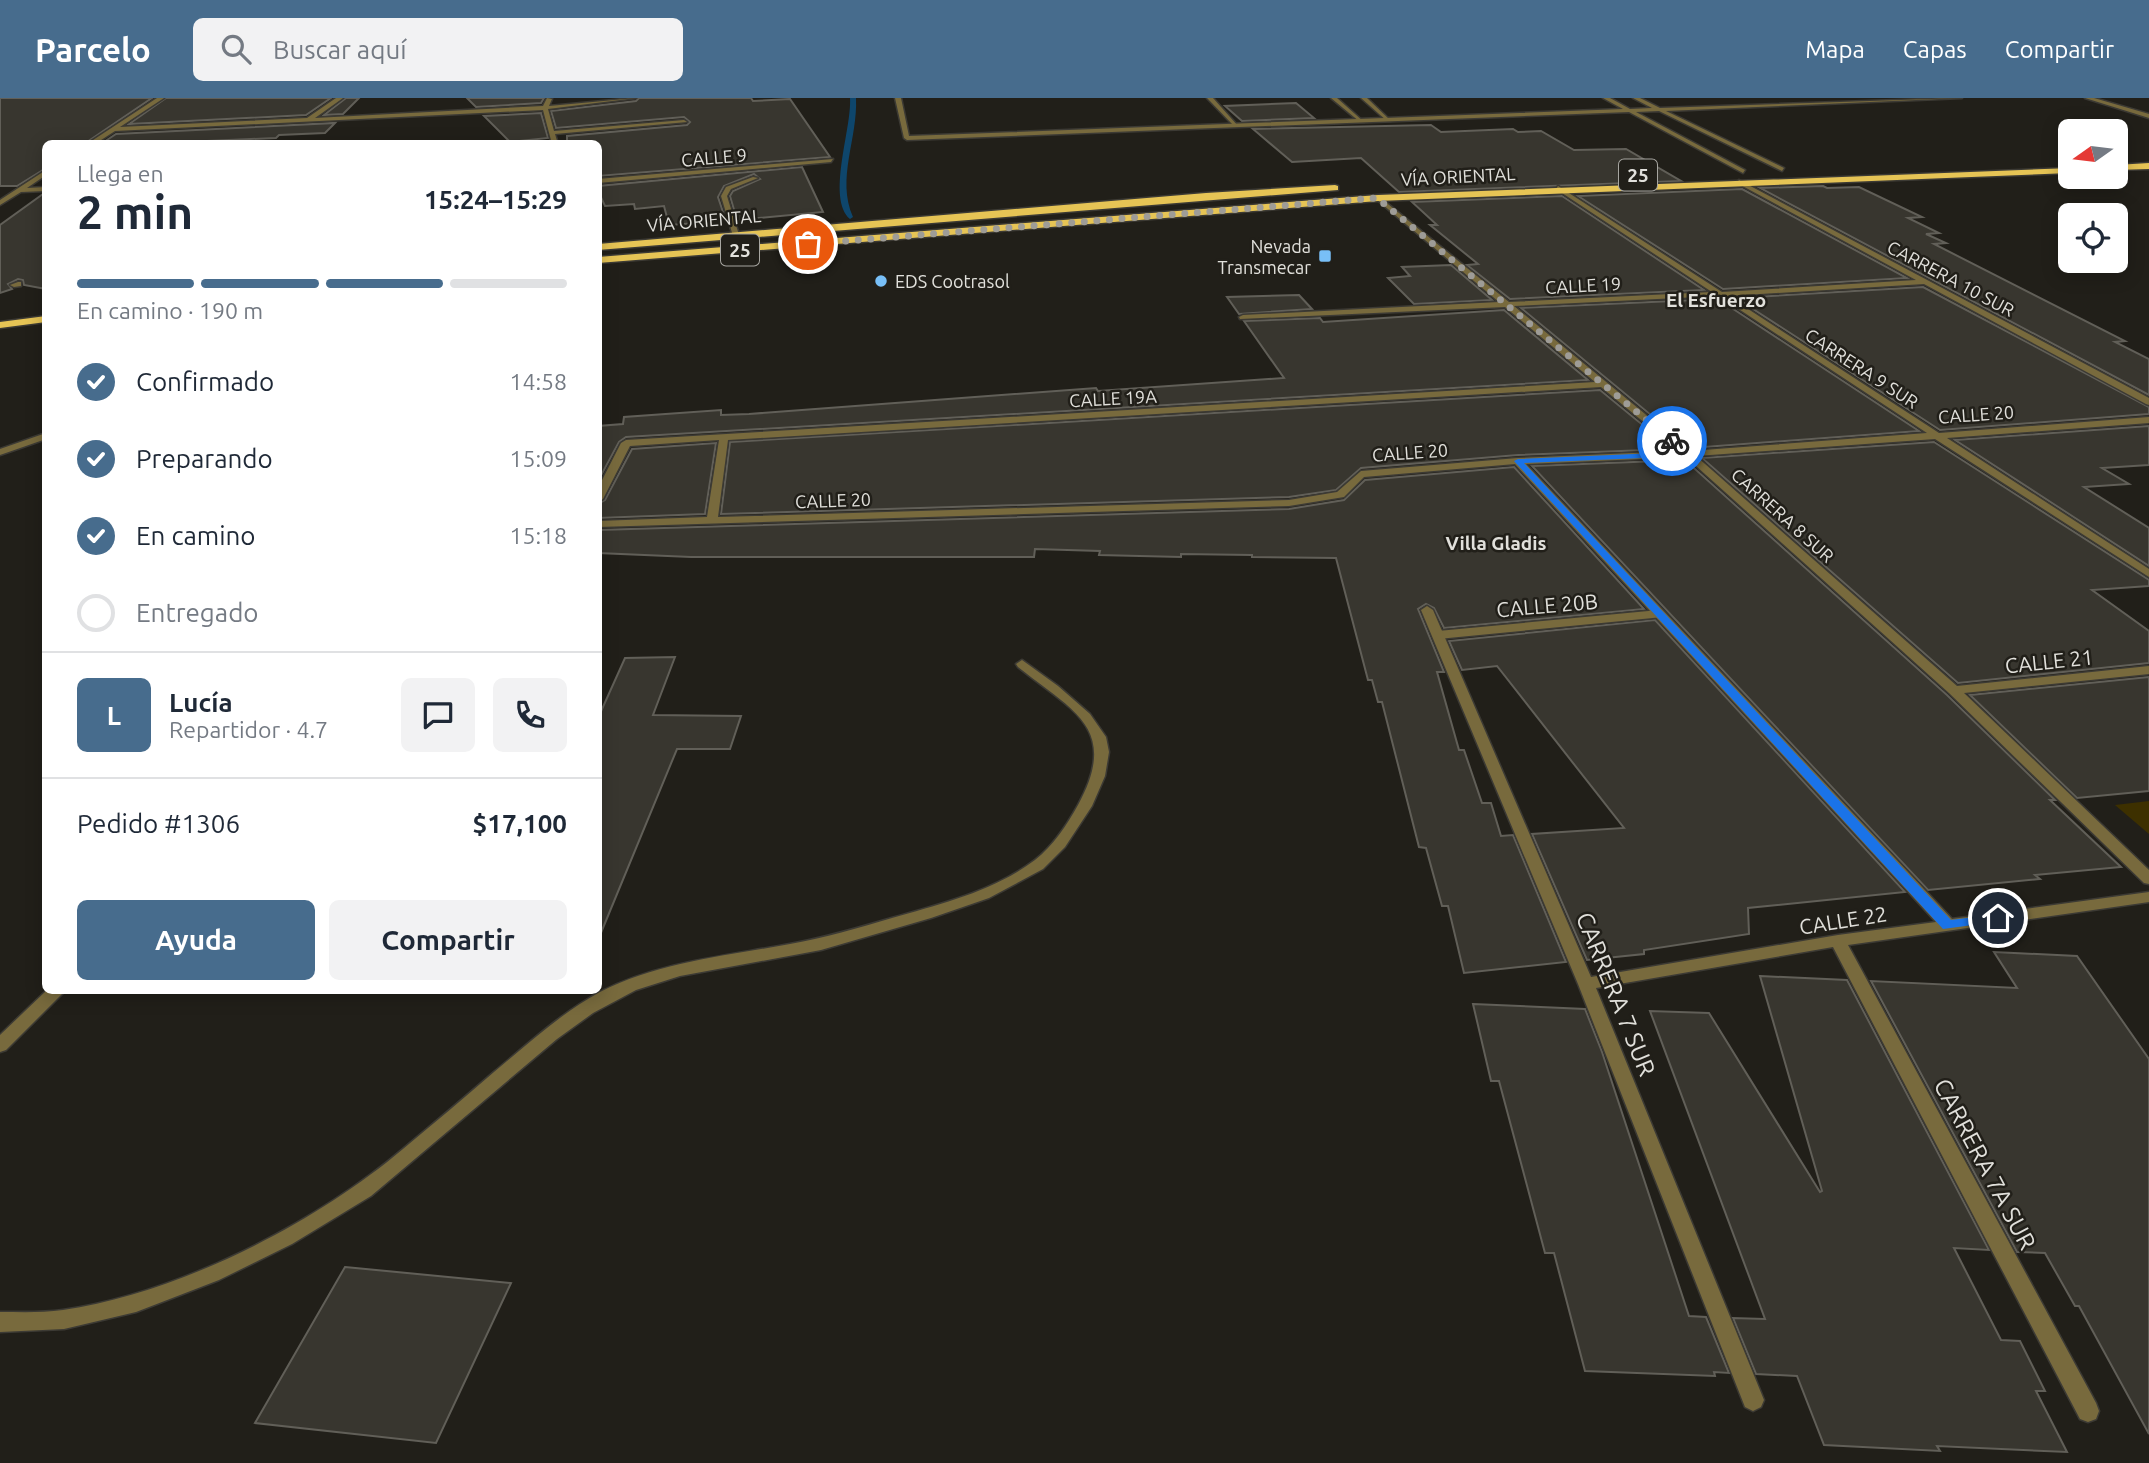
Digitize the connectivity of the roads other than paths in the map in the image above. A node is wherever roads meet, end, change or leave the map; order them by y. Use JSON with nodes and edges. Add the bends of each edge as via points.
{"nodes":[{"id":1,"x":161,"y":98,"type":"edge"},
{"id":2,"x":340,"y":98,"type":"edge"},
{"id":3,"x":550,"y":98,"type":"edge"},
{"id":4,"x":633,"y":98,"type":"edge"},
{"id":5,"x":898,"y":98,"type":"edge"},
{"id":6,"x":1210,"y":98,"type":"edge"},
{"id":7,"x":1334,"y":98,"type":"edge"},
{"id":8,"x":1364,"y":98,"type":"edge"},
{"id":9,"x":1606,"y":98,"type":"edge"},
{"id":10,"x":1636,"y":98,"type":"edge"},
{"id":11,"x":1959,"y":98,"type":"edge"},
{"id":12,"x":2088,"y":98,"type":"edge"},
{"id":13,"x":545,"y":108,"type":"junction"},
{"id":14,"x":1659,"y":109,"type":"junction"},
{"id":15,"x":1630,"y":110,"type":"junction"},
{"id":16,"x":2149,"y":116,"type":"edge"},
{"id":17,"x":1389,"y":120,"type":"junction"},
{"id":18,"x":305,"y":121,"type":"junction"},
{"id":19,"x":1362,"y":121,"type":"junction"},
{"id":20,"x":684,"y":122,"type":"dead end"},
{"id":21,"x":1236,"y":125,"type":"junction"},
{"id":22,"x":113,"y":129,"type":"junction"},
{"id":23,"x":552,"y":133,"type":"junction"},
{"id":24,"x":96,"y":140,"type":"edge"},
{"id":25,"x":554,"y":140,"type":"edge"},
{"id":26,"x":831,"y":160,"type":"dead end"},
{"id":27,"x":2147,"y":167,"type":"edge"},
{"id":28,"x":2128,"y":168,"type":"edge"},
{"id":29,"x":1782,"y":169,"type":"junction"},
{"id":30,"x":1794,"y":169,"type":"dead end"},
{"id":31,"x":2058,"y":170,"type":"edge"},
{"id":32,"x":1743,"y":171,"type":"junction"},
{"id":33,"x":1719,"y":172,"type":"dead end"},
{"id":34,"x":42,"y":175,"type":"edge"},
{"id":35,"x":755,"y":178,"type":"dead end"},
{"id":36,"x":602,"y":181,"type":"edge"},
{"id":37,"x":1739,"y":182,"type":"junction"},
{"id":38,"x":1351,"y":187,"type":"dead end"},
{"id":39,"x":1558,"y":188,"type":"junction"},
{"id":40,"x":42,"y":189,"type":"edge"},
{"id":41,"x":18,"y":190,"type":"junction"},
{"id":42,"x":1377,"y":198,"type":"junction"},
{"id":43,"x":0,"y":204,"type":"edge"},
{"id":44,"x":735,"y":235,"type":"junction"},
{"id":45,"x":602,"y":247,"type":"edge"},
{"id":46,"x":602,"y":260,"type":"edge"},
{"id":47,"x":1925,"y":282,"type":"junction"},
{"id":48,"x":1719,"y":294,"type":"junction"},
{"id":49,"x":1505,"y":304,"type":"junction"},
{"id":50,"x":42,"y":308,"type":"edge"},
{"id":51,"x":0,"y":315,"type":"edge"},
{"id":52,"x":1243,"y":317,"type":"dead end"},
{"id":53,"x":32,"y":321,"type":"junction"},
{"id":54,"x":42,"y":321,"type":"edge"},
{"id":55,"x":0,"y":325,"type":"edge"},
{"id":56,"x":1602,"y":384,"type":"junction"},
{"id":57,"x":2149,"y":402,"type":"edge"},
{"id":58,"x":2149,"y":420,"type":"edge"},
{"id":59,"x":1932,"y":434,"type":"junction"},
{"id":60,"x":42,"y":437,"type":"edge"},
{"id":61,"x":723,"y":437,"type":"junction"},
{"id":62,"x":0,"y":452,"type":"edge"},
{"id":63,"x":1688,"y":454,"type":"junction"},
{"id":64,"x":1518,"y":461,"type":"junction"},
{"id":65,"x":602,"y":491,"type":"edge"},
{"id":66,"x":712,"y":521,"type":"junction"},
{"id":67,"x":602,"y":524,"type":"edge"},
{"id":68,"x":2149,"y":574,"type":"edge"},
{"id":69,"x":1427,"y":610,"type":"dead end"},
{"id":70,"x":1659,"y":614,"type":"junction"},
{"id":71,"x":1438,"y":635,"type":"junction"},
{"id":72,"x":1022,"y":664,"type":"dead end"},
{"id":73,"x":2149,"y":670,"type":"edge"},
{"id":74,"x":1954,"y":690,"type":"junction"},
{"id":75,"x":2149,"y":879,"type":"edge"},
{"id":76,"x":2149,"y":897,"type":"edge"},
{"id":77,"x":1948,"y":925,"type":"junction"},
{"id":78,"x":1838,"y":941,"type":"junction"},
{"id":79,"x":1586,"y":984,"type":"junction"},
{"id":80,"x":54,"y":994,"type":"edge"},
{"id":81,"x":0,"y":1045,"type":"edge"},
{"id":82,"x":0,"y":1322,"type":"edge"},
{"id":83,"x":1753,"y":1400,"type":"dead end"},
{"id":84,"x":2088,"y":1411,"type":"dead end"}],
"edges":[{"from":1,"to":22,"type":"street"},
{"from":2,"to":18,"type":"street"},
{"from":3,"to":13,"type":"street"},
{"from":4,"to":13,"type":"street"},
{"from":5,"to":21,"type":"street","via":[[907,138]]},
{"from":6,"to":21,"type":"street"},
{"from":7,"to":19,"type":"street"},
{"from":8,"to":17,"type":"street"},
{"from":9,"to":15,"type":"street"},
{"from":10,"to":14,"type":"street"},
{"from":11,"to":14,"type":"street"},
{"from":12,"to":16,"type":"street"},
{"from":13,"to":18,"type":"street"},
{"from":13,"to":23,"type":"street"},
{"from":14,"to":15,"type":"street"},
{"from":14,"to":29,"type":"street"},
{"from":15,"to":17,"type":"street"},
{"from":15,"to":32,"type":"street"},
{"from":17,"to":19,"type":"street"},
{"from":18,"to":22,"type":"street"},
{"from":19,"to":21,"type":"street"},
{"from":20,"to":23,"type":"street"},
{"from":22,"to":24,"type":"street"},
{"from":23,"to":25,"type":"street"},
{"from":26,"to":36,"type":"street","name":"CALLE 9"},
{"from":27,"to":28,"type":"highway"},
{"from":29,"to":30,"type":"highway"},
{"from":29,"to":32,"type":"highway"},
{"from":31,"to":37,"type":"highway","name":"VÍA ORIENTAL","number":"25"},
{"from":32,"to":33,"type":"highway"},
{"from":34,"to":41,"type":"street"},
{"from":35,"to":44,"type":"street","via":[[728,188],[724,196]]},
{"from":37,"to":39,"type":"highway","name":"VÍA ORIENTAL","number":"25"},
{"from":37,"to":47,"type":"street","name":"CARRERA 10 SUR"},
{"from":38,"to":44,"type":"highway","name":"VÍA ORIENTAL","number":"25"},
{"from":39,"to":42,"type":"highway","name":"VÍA ORIENTAL","number":"25"},
{"from":39,"to":48,"type":"street","name":"CARRERA 9 SUR"},
{"from":40,"to":41,"type":"street"},
{"from":41,"to":43,"type":"street"},
{"from":42,"to":46,"type":"highway","name":"VÍA ORIENTAL","number":"25"},
{"from":42,"to":49,"type":"street","name":"CARRERA 8 SUR"},
{"from":44,"to":45,"type":"highway","name":"VÍA ORIENTAL","number":"25"},
{"from":47,"to":48,"type":"street","name":"CALLE 19"},
{"from":47,"to":57,"type":"street","name":"CARRERA 10 SUR"},
{"from":48,"to":49,"type":"street","name":"CALLE 19"},
{"from":48,"to":59,"type":"street","name":"CARRERA 9 SUR"},
{"from":49,"to":52,"type":"street","name":"CALLE 19"},
{"from":49,"to":56,"type":"street","name":"CARRERA 8 SUR"},
{"from":50,"to":51,"type":"highway"},
{"from":51,"to":53,"type":"highway"},
{"from":53,"to":54,"type":"highway"},
{"from":53,"to":55,"type":"highway"},
{"from":56,"to":61,"type":"street","name":"CALLE 19A"},
{"from":56,"to":63,"type":"street","name":"CARRERA 8 SUR"},
{"from":58,"to":59,"type":"street","name":"CALLE 20"},
{"from":59,"to":63,"type":"street","name":"CALLE 20"},
{"from":59,"to":68,"type":"street","name":"CARRERA 9 SUR"},
{"from":60,"to":62,"type":"street"},
{"from":61,"to":65,"type":"street","name":"CALLE 19A","via":[[626,443]]},
{"from":61,"to":66,"type":"street"},
{"from":63,"to":64,"type":"street","name":"CALLE 20"},
{"from":63,"to":74,"type":"street","name":"CARRERA 8 SUR"},
{"from":64,"to":66,"type":"street","name":"CALLE 20","via":[[1361,474],[1340,495],[1289,503]]},
{"from":64,"to":70,"type":"street"},
{"from":66,"to":67,"type":"street","name":"CALLE 20"},
{"from":69,"to":71,"type":"street","name":"CARRERA 7 SUR"},
{"from":70,"to":71,"type":"street","name":"CALLE 20B"},
{"from":70,"to":77,"type":"street"},
{"from":71,"to":79,"type":"street","name":"CARRERA 7 SUR"},
{"from":72,"to":82,"type":"street","via":[[1090,723],[1100,738],[1102,754],[1099,776],[1082,814],[1040,863],[998,888],[952,906],[816,945],[646,980],[606,997],[541,1040],[484,1093],[352,1199],[262,1248],[135,1303],[64,1319]]},
{"from":73,"to":74,"type":"street","name":"CALLE 21"},
{"from":74,"to":75,"type":"street","name":"CARRERA 8 SUR"},
{"from":76,"to":77,"type":"street","name":"CALLE 22"},
{"from":77,"to":78,"type":"street","name":"CALLE 22"},
{"from":78,"to":79,"type":"street","name":"CALLE 22"},
{"from":78,"to":84,"type":"street","name":"CARRERA 7A SUR"},
{"from":79,"to":83,"type":"street","name":"CARRERA 7 SUR"},
{"from":80,"to":81,"type":"street"}]}
